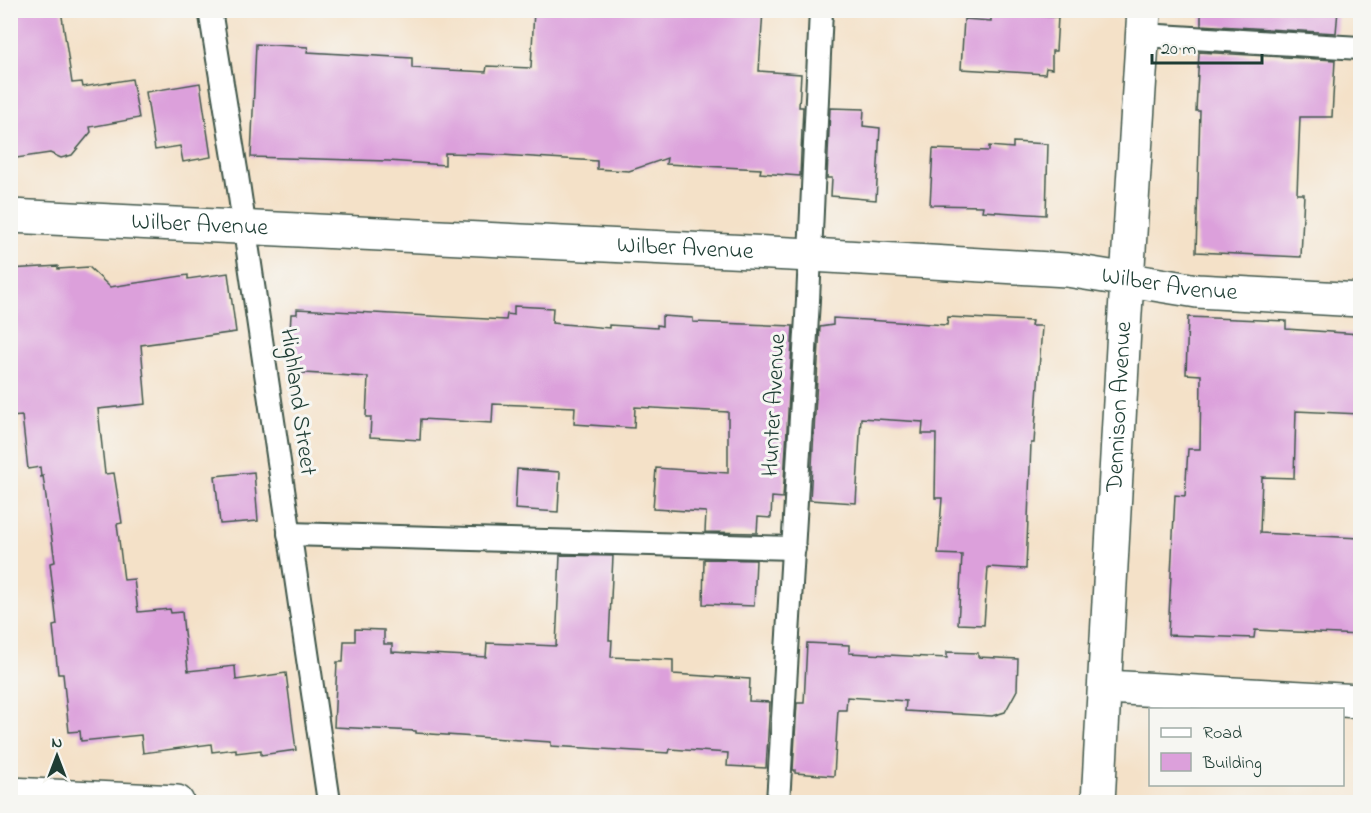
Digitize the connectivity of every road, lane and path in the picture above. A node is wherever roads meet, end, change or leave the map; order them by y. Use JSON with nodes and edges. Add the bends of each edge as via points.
{"nodes":[{"id":1,"x":210,"y":10,"type":"edge"},
{"id":2,"x":820,"y":10,"type":"edge"},
{"id":3,"x":1144,"y":23,"type":"edge"},
{"id":4,"x":1360,"y":48,"type":"edge"},
{"id":5,"x":10,"y":216,"type":"edge"},
{"id":6,"x":243,"y":228,"type":"junction"},
{"id":7,"x":811,"y":255,"type":"junction"},
{"id":8,"x":1128,"y":281,"type":"junction"},
{"id":9,"x":1360,"y":300,"type":"edge"},
{"id":10,"x":289,"y":534,"type":"junction"},
{"id":11,"x":794,"y":548,"type":"junction"},
{"id":12,"x":1106,"y":687,"type":"junction"},
{"id":13,"x":1360,"y":701,"type":"edge"},
{"id":14,"x":10,"y":794,"type":"edge"},
{"id":15,"x":177,"y":802,"type":"edge"},
{"id":16,"x":329,"y":802,"type":"edge"},
{"id":17,"x":778,"y":802,"type":"edge"},
{"id":18,"x":1098,"y":802,"type":"edge"}],
"edges":[{"from":1,"to":6,"type":"lane","name":"Highland Street"},
{"from":2,"to":7,"type":"lane","name":"Hunter Avenue"},
{"from":3,"to":4,"type":"lane"},
{"from":3,"to":8,"type":"street","name":"Dennison Avenue"},
{"from":5,"to":6,"type":"street","name":"Wilber Avenue"},
{"from":6,"to":7,"type":"street","name":"Wilber Avenue"},
{"from":6,"to":10,"type":"lane","name":"Highland Street"},
{"from":7,"to":8,"type":"street","name":"Wilber Avenue","via":[[1067,270]]},
{"from":7,"to":11,"type":"lane","name":"Hunter Avenue"},
{"from":8,"to":9,"type":"street","name":"Wilber Avenue","via":[[1197,291]]},
{"from":8,"to":12,"type":"street","name":"Dennison Avenue"},
{"from":10,"to":11,"type":"lane"},
{"from":10,"to":16,"type":"lane","name":"Highland Street"},
{"from":11,"to":17,"type":"lane","name":"Hunter Avenue"},
{"from":12,"to":13,"type":"street"},
{"from":12,"to":18,"type":"street","name":"Dennison Avenue"},
{"from":14,"to":15,"type":"street"}]}
